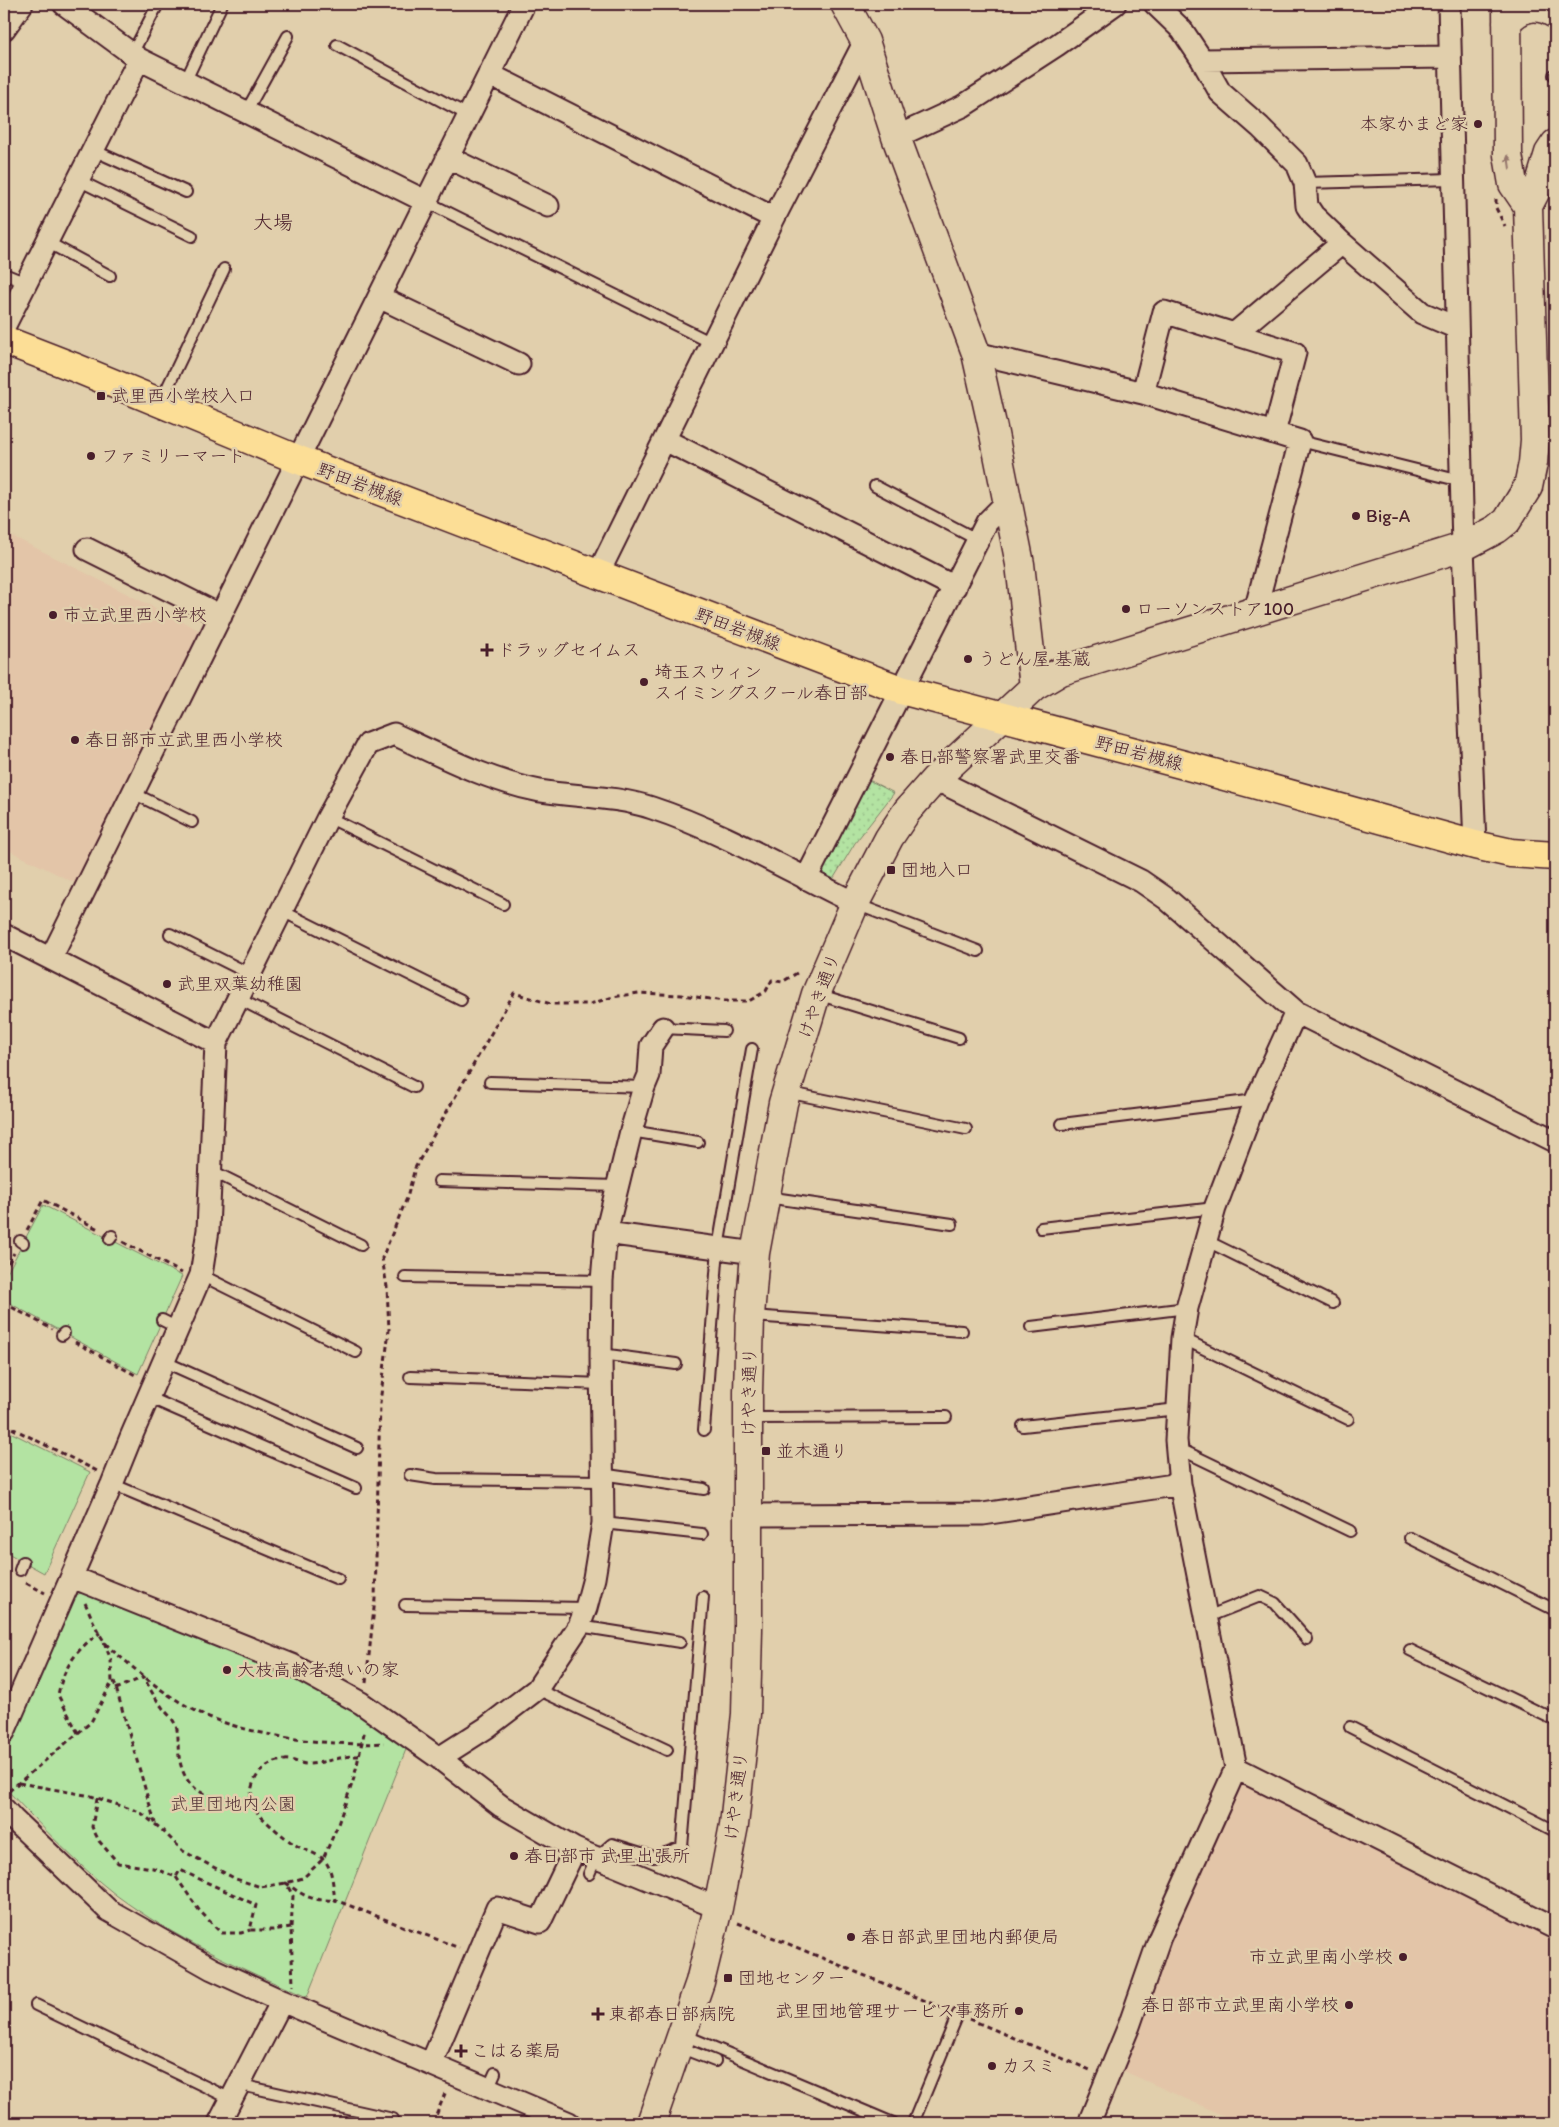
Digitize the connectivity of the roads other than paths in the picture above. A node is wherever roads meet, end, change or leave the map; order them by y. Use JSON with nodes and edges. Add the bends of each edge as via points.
{"nodes":[{"id":1,"x":22,"y":4,"type":"edge"},
{"id":2,"x":64,"y":4,"type":"edge"},
{"id":3,"x":158,"y":4,"type":"edge"},
{"id":4,"x":222,"y":4,"type":"edge"},
{"id":5,"x":524,"y":4,"type":"edge"},
{"id":6,"x":845,"y":4,"type":"edge"},
{"id":7,"x":1114,"y":4,"type":"edge"},
{"id":8,"x":1155,"y":4,"type":"edge"},
{"id":9,"x":1448,"y":4,"type":"edge"},
{"id":10,"x":1541,"y":8,"type":"edge"},
{"id":11,"x":1507,"y":13,"type":"edge"},
{"id":12,"x":4,"y":28,"type":"edge"},
{"id":13,"x":288,"y":36,"type":"dead end"},
{"id":14,"x":865,"y":41,"type":"junction"},
{"id":15,"x":337,"y":44,"type":"dead end"},
{"id":16,"x":136,"y":57,"type":"junction"},
{"id":17,"x":1450,"y":57,"type":"junction"},
{"id":18,"x":1202,"y":60,"type":"junction"},
{"id":19,"x":489,"y":74,"type":"junction"},
{"id":20,"x":185,"y":82,"type":"junction"},
{"id":21,"x":246,"y":112,"type":"junction"},
{"id":22,"x":468,"y":115,"type":"junction"},
{"id":23,"x":896,"y":137,"type":"junction"},
{"id":24,"x":1555,"y":144,"type":"edge"},
{"id":25,"x":93,"y":150,"type":"junction"},
{"id":26,"x":447,"y":157,"type":"junction"},
{"id":27,"x":1453,"y":179,"type":"junction"},
{"id":28,"x":78,"y":180,"type":"junction"},
{"id":29,"x":1305,"y":183,"type":"junction"},
{"id":30,"x":186,"y":192,"type":"dead end"},
{"id":31,"x":425,"y":201,"type":"junction"},
{"id":32,"x":548,"y":206,"type":"dead end"},
{"id":33,"x":1528,"y":206,"type":"junction"},
{"id":34,"x":774,"y":218,"type":"junction"},
{"id":35,"x":192,"y":236,"type":"dead end"},
{"id":36,"x":47,"y":242,"type":"junction"},
{"id":37,"x":1342,"y":243,"type":"junction"},
{"id":38,"x":224,"y":268,"type":"dead end"},
{"id":39,"x":4,"y":274,"type":"edge"},
{"id":40,"x":110,"y":276,"type":"dead end"},
{"id":41,"x":26,"y":284,"type":"junction"},
{"id":42,"x":379,"y":297,"type":"junction"},
{"id":43,"x":4,"y":327,"type":"edge"},
{"id":44,"x":1457,"y":328,"type":"junction"},
{"id":45,"x":1234,"y":334,"type":"junction"},
{"id":46,"x":4,"y":340,"type":"edge"},
{"id":47,"x":712,"y":343,"type":"junction"},
{"id":48,"x":976,"y":353,"type":"junction"},
{"id":49,"x":519,"y":364,"type":"dead end"},
{"id":50,"x":1143,"y":393,"type":"junction"},
{"id":51,"x":161,"y":402,"type":"junction"},
{"id":52,"x":1274,"y":433,"type":"junction"},
{"id":53,"x":665,"y":440,"type":"junction"},
{"id":54,"x":1300,"y":441,"type":"junction"},
{"id":55,"x":299,"y":460,"type":"junction"},
{"id":56,"x":1461,"y":481,"type":"junction"},
{"id":57,"x":875,"y":486,"type":"dead end"},
{"id":58,"x":1008,"y":502,"type":"junction"},
{"id":59,"x":978,"y":540,"type":"junction"},
{"id":60,"x":1462,"y":547,"type":"junction"},
{"id":61,"x":87,"y":549,"type":"dead end"},
{"id":62,"x":597,"y":576,"type":"junction"},
{"id":63,"x":955,"y":587,"type":"junction"},
{"id":64,"x":1256,"y":611,"type":"junction"},
{"id":65,"x":221,"y":616,"type":"junction"},
{"id":66,"x":1034,"y":687,"type":"junction"},
{"id":67,"x":901,"y":690,"type":"junction"},
{"id":68,"x":1002,"y":718,"type":"junction"},
{"id":69,"x":935,"y":779,"type":"junction"},
{"id":70,"x":133,"y":792,"type":"junction"},
{"id":71,"x":328,"y":817,"type":"junction"},
{"id":72,"x":192,"y":822,"type":"dead end"},
{"id":73,"x":1475,"y":845,"type":"junction"},
{"id":74,"x":1555,"y":856,"type":"edge"},
{"id":75,"x":806,"y":879,"type":"junction"},
{"id":76,"x":855,"y":903,"type":"junction"},
{"id":77,"x":504,"y":904,"type":"dead end"},
{"id":78,"x":282,"y":911,"type":"junction"},
{"id":79,"x":170,"y":934,"type":"dead end"},
{"id":80,"x":4,"y":935,"type":"edge"},
{"id":81,"x":978,"y":951,"type":"dead end"},
{"id":82,"x":51,"y":958,"type":"junction"},
{"id":83,"x":250,"y":974,"type":"junction"},
{"id":84,"x":818,"y":988,"type":"junction"},
{"id":85,"x":238,"y":999,"type":"junction"},
{"id":86,"x":461,"y":1000,"type":"dead end"},
{"id":87,"x":1296,"y":1012,"type":"junction"},
{"id":88,"x":663,"y":1028,"type":"joint"},
{"id":89,"x":724,"y":1031,"type":"dead end"},
{"id":90,"x":959,"y":1038,"type":"dead end"},
{"id":91,"x":216,"y":1043,"type":"junction"},
{"id":92,"x":752,"y":1049,"type":"dead end"},
{"id":93,"x":490,"y":1082,"type":"dead end"},
{"id":94,"x":644,"y":1087,"type":"junction"},
{"id":95,"x":414,"y":1088,"type":"dead end"},
{"id":96,"x":786,"y":1092,"type":"junction"},
{"id":97,"x":1256,"y":1100,"type":"junction"},
{"id":98,"x":1062,"y":1124,"type":"dead end"},
{"id":99,"x":966,"y":1130,"type":"dead end"},
{"id":100,"x":631,"y":1131,"type":"junction"},
{"id":101,"x":1555,"y":1141,"type":"edge"},
{"id":102,"x":698,"y":1142,"type":"dead end"},
{"id":103,"x":210,"y":1169,"type":"junction"},
{"id":104,"x":439,"y":1181,"type":"dead end"},
{"id":105,"x":616,"y":1186,"type":"junction"},
{"id":106,"x":764,"y":1196,"type":"junction"},
{"id":107,"x":1215,"y":1208,"type":"junction"},
{"id":108,"x":952,"y":1224,"type":"dead end"},
{"id":109,"x":1041,"y":1228,"type":"dead end"},
{"id":110,"x":606,"y":1233,"type":"junction"},
{"id":111,"x":1206,"y":1240,"type":"junction"},
{"id":112,"x":361,"y":1245,"type":"dead end"},
{"id":113,"x":718,"y":1248,"type":"junction"},
{"id":114,"x":755,"y":1253,"type":"junction"},
{"id":115,"x":405,"y":1277,"type":"dead end"},
{"id":116,"x":200,"y":1278,"type":"junction"},
{"id":117,"x":602,"y":1281,"type":"junction"},
{"id":118,"x":1333,"y":1303,"type":"dead end"},
{"id":119,"x":1187,"y":1308,"type":"junction"},
{"id":120,"x":750,"y":1316,"type":"junction"},
{"id":121,"x":1030,"y":1327,"type":"dead end"},
{"id":122,"x":962,"y":1331,"type":"dead end"},
{"id":123,"x":1182,"y":1338,"type":"junction"},
{"id":124,"x":356,"y":1352,"type":"dead end"},
{"id":125,"x":601,"y":1354,"type":"junction"},
{"id":126,"x":163,"y":1361,"type":"junction"},
{"id":127,"x":676,"y":1364,"type":"dead end"},
{"id":128,"x":410,"y":1377,"type":"dead end"},
{"id":129,"x":602,"y":1384,"type":"junction"},
{"id":130,"x":151,"y":1391,"type":"junction"},
{"id":131,"x":1178,"y":1410,"type":"junction"},
{"id":132,"x":946,"y":1417,"type":"dead end"},
{"id":133,"x":748,"y":1418,"type":"junction"},
{"id":134,"x":1348,"y":1419,"type":"dead end"},
{"id":135,"x":1023,"y":1426,"type":"dead end"},
{"id":136,"x":704,"y":1430,"type":"dead end"},
{"id":137,"x":356,"y":1448,"type":"dead end"},
{"id":138,"x":1178,"y":1448,"type":"junction"},
{"id":139,"x":410,"y":1474,"type":"dead end"},
{"id":140,"x":601,"y":1477,"type":"junction"},
{"id":141,"x":113,"y":1482,"type":"junction"},
{"id":142,"x":1180,"y":1484,"type":"junction"},
{"id":143,"x":356,"y":1488,"type":"dead end"},
{"id":144,"x":704,"y":1489,"type":"dead end"},
{"id":145,"x":748,"y":1515,"type":"junction"},
{"id":146,"x":603,"y":1523,"type":"junction"},
{"id":147,"x":1350,"y":1531,"type":"dead end"},
{"id":148,"x":702,"y":1534,"type":"dead end"},
{"id":149,"x":1410,"y":1538,"type":"dead end"},
{"id":150,"x":72,"y":1577,"type":"junction"},
{"id":151,"x":338,"y":1579,"type":"dead end"},
{"id":152,"x":703,"y":1597,"type":"dead end"},
{"id":153,"x":405,"y":1606,"type":"dead end"},
{"id":154,"x":1555,"y":1610,"type":"edge"},
{"id":155,"x":582,"y":1617,"type":"junction"},
{"id":156,"x":1207,"y":1617,"type":"junction"},
{"id":157,"x":1307,"y":1639,"type":"dead end"},
{"id":158,"x":680,"y":1642,"type":"dead end"},
{"id":159,"x":1410,"y":1650,"type":"dead end"},
{"id":160,"x":537,"y":1689,"type":"junction"},
{"id":161,"x":1555,"y":1720,"type":"edge"},
{"id":162,"x":1350,"y":1727,"type":"dead end"},
{"id":163,"x":4,"y":1732,"type":"edge"},
{"id":164,"x":667,"y":1750,"type":"dead end"},
{"id":165,"x":439,"y":1758,"type":"junction"},
{"id":166,"x":1236,"y":1768,"type":"junction"},
{"id":167,"x":7,"y":1819,"type":"edge"},
{"id":168,"x":1555,"y":1831,"type":"edge"},
{"id":169,"x":575,"y":1849,"type":"junction"},
{"id":170,"x":592,"y":1866,"type":"junction"},
{"id":171,"x":718,"y":1911,"type":"junction"},
{"id":172,"x":1555,"y":1928,"type":"edge"},
{"id":173,"x":288,"y":2004,"type":"junction"},
{"id":174,"x":36,"y":2005,"type":"dead end"},
{"id":175,"x":958,"y":2014,"type":"road end"},
{"id":176,"x":680,"y":2040,"type":"junction"},
{"id":177,"x":715,"y":2061,"type":"dead end"},
{"id":178,"x":431,"y":2064,"type":"junction"},
{"id":179,"x":236,"y":2092,"type":"junction"},
{"id":180,"x":393,"y":2119,"type":"dead end"},
{"id":181,"x":872,"y":2119,"type":"edge"},
{"id":182,"x":220,"y":2123,"type":"edge"},
{"id":183,"x":569,"y":2123,"type":"edge"},
{"id":184,"x":651,"y":2123,"type":"edge"},
{"id":185,"x":893,"y":2123,"type":"edge"},
{"id":186,"x":913,"y":2123,"type":"edge"},
{"id":187,"x":1091,"y":2123,"type":"edge"}],
"edges":[{"from":1,"to":12,"type":"street"},
{"from":2,"to":16,"type":"street"},
{"from":3,"to":16,"type":"lane"},
{"from":4,"to":20,"type":"lane"},
{"from":5,"to":19,"type":"street"},
{"from":6,"to":14,"type":"street"},
{"from":7,"to":23,"type":"street","via":[[963,106]]},
{"from":8,"to":18,"type":"street","via":[[1182,30]]},
{"from":9,"to":17,"type":"street"},
{"from":10,"to":11,"type":"street"},
{"from":33,"to":11,"type":"street","one_way":true,"via":[[1513,184],[1508,155],[1512,52]]},
{"from":13,"to":21,"type":"lane"},
{"from":14,"to":23,"type":"street"},
{"from":14,"to":34,"type":"street"},
{"from":15,"to":22,"type":"lane"},
{"from":16,"to":20,"type":"street"},
{"from":16,"to":25,"type":"street"},
{"from":17,"to":18,"type":"street"},
{"from":17,"to":27,"type":"street"},
{"from":18,"to":29,"type":"street","via":[[1220,92],[1297,164]]},
{"from":19,"to":22,"type":"street"},
{"from":19,"to":34,"type":"street"},
{"from":20,"to":21,"type":"street"},
{"from":21,"to":31,"type":"street"},
{"from":22,"to":26,"type":"street"},
{"from":23,"to":48,"type":"street"},
{"from":24,"to":33,"type":"street"},
{"from":25,"to":28,"type":"street"},
{"from":25,"to":30,"type":"lane"},
{"from":26,"to":31,"type":"street"},
{"from":26,"to":32,"type":"street"},
{"from":27,"to":29,"type":"lane"},
{"from":27,"to":44,"type":"street"},
{"from":28,"to":35,"type":"lane"},
{"from":28,"to":36,"type":"street"},
{"from":29,"to":37,"type":"street","via":[[1307,206]]},
{"from":31,"to":42,"type":"street"},
{"from":31,"to":47,"type":"lane"},
{"from":33,"to":60,"type":"street","name":"けやき通り","via":[[1536,440],[1533,463],[1528,487],[1507,520],[1497,529]]},
{"from":34,"to":47,"type":"street"},
{"from":36,"to":40,"type":"lane"},
{"from":36,"to":41,"type":"street"},
{"from":37,"to":44,"type":"street","via":[[1422,312]]},
{"from":37,"to":45,"type":"street"},
{"from":38,"to":51,"type":"lane"},
{"from":39,"to":41,"type":"lane"},
{"from":41,"to":43,"type":"street"},
{"from":42,"to":49,"type":"street"},
{"from":42,"to":55,"type":"street"},
{"from":44,"to":56,"type":"street"},
{"from":45,"to":50,"type":"street","via":[[1164,312]]},
{"from":45,"to":52,"type":"street","via":[[1295,353]]},
{"from":46,"to":51,"type":"main road","name":"野田岩槻線"},
{"from":47,"to":53,"type":"street"},
{"from":48,"to":50,"type":"street"},
{"from":48,"to":58,"type":"street"},
{"from":50,"to":52,"type":"street"},
{"from":51,"to":55,"type":"main road","name":"野田岩槻線"},
{"from":52,"to":54,"type":"street"},
{"from":53,"to":62,"type":"street"},
{"from":53,"to":63,"type":"street"},
{"from":54,"to":56,"type":"lane"},
{"from":54,"to":64,"type":"street"},
{"from":55,"to":62,"type":"main road","name":"野田岩槻線"},
{"from":55,"to":65,"type":"street"},
{"from":56,"to":60,"type":"street"},
{"from":57,"to":59,"type":"lane"},
{"from":58,"to":59,"type":"street","via":[[987,522]]},
{"from":58,"to":66,"type":"street","via":[[1020,564]]},
{"from":59,"to":63,"type":"street"},
{"from":60,"to":64,"type":"street","name":"けやき通り"},
{"from":60,"to":73,"type":"street"},
{"from":61,"to":65,"type":"street"},
{"from":62,"to":67,"type":"main road","name":"野田岩槻線"},
{"from":63,"to":67,"type":"street"},
{"from":64,"to":66,"type":"street","name":"けやき通り","via":[[1061,671]]},
{"from":65,"to":70,"type":"street"},
{"from":66,"to":68,"type":"street","name":"けやき通り"},
{"from":67,"to":68,"type":"main road","name":"野田岩槻線"},
{"from":67,"to":75,"type":"street"},
{"from":68,"to":69,"type":"street","name":"けやき通り"},
{"from":68,"to":73,"type":"main road","name":"野田岩槻線"},
{"from":69,"to":76,"type":"street","name":"けやき通り","via":[[889,838]]},
{"from":69,"to":87,"type":"street","via":[[1141,881],[1167,899]]},
{"from":70,"to":72,"type":"lane"},
{"from":70,"to":82,"type":"street"},
{"from":71,"to":75,"type":"street","via":[[368,744],[394,734],[490,776],[538,790],[615,799],[651,807],[697,824]]},
{"from":71,"to":77,"type":"lane"},
{"from":71,"to":78,"type":"street"},
{"from":73,"to":74,"type":"main road","name":"野田岩槻線","via":[[1511,853]]},
{"from":75,"to":76,"type":"street"},
{"from":76,"to":81,"type":"lane"},
{"from":76,"to":84,"type":"street","name":"けやき通り"},
{"from":78,"to":83,"type":"street"},
{"from":78,"to":86,"type":"lane"},
{"from":79,"to":83,"type":"lane"},
{"from":80,"to":82,"type":"street"},
{"from":82,"to":91,"type":"street"},
{"from":83,"to":85,"type":"street"},
{"from":84,"to":90,"type":"lane"},
{"from":84,"to":96,"type":"street","name":"けやき通り"},
{"from":85,"to":91,"type":"street"},
{"from":85,"to":95,"type":"lane"},
{"from":87,"to":97,"type":"street"},
{"from":87,"to":101,"type":"street"},
{"from":88,"to":89,"type":"lane"},
{"from":88,"to":94,"type":"street","via":[[651,1046],[649,1075]]},
{"from":91,"to":103,"type":"street"},
{"from":92,"to":113,"type":"lane"},
{"from":93,"to":94,"type":"lane"},
{"from":94,"to":100,"type":"street"},
{"from":96,"to":99,"type":"lane"},
{"from":96,"to":106,"type":"street","name":"けやき通り"},
{"from":97,"to":98,"type":"lane"},
{"from":97,"to":107,"type":"street"},
{"from":100,"to":102,"type":"lane"},
{"from":100,"to":105,"type":"street"},
{"from":103,"to":112,"type":"lane"},
{"from":103,"to":116,"type":"street","via":[[208,1230]]},
{"from":104,"to":105,"type":"lane"},
{"from":105,"to":110,"type":"street"},
{"from":106,"to":108,"type":"lane"},
{"from":106,"to":114,"type":"street","name":"けやき通り"},
{"from":107,"to":109,"type":"lane"},
{"from":107,"to":111,"type":"street"},
{"from":110,"to":113,"type":"street"},
{"from":110,"to":117,"type":"street"},
{"from":111,"to":118,"type":"lane"},
{"from":111,"to":119,"type":"street"},
{"from":113,"to":114,"type":"street"},
{"from":113,"to":136,"type":"lane"},
{"from":114,"to":120,"type":"street","name":"けやき通り"},
{"from":115,"to":117,"type":"lane"},
{"from":116,"to":124,"type":"lane"},
{"from":116,"to":126,"type":"street","via":[[170,1324]]},
{"from":117,"to":125,"type":"street"},
{"from":119,"to":121,"type":"lane"},
{"from":119,"to":123,"type":"street"},
{"from":120,"to":122,"type":"lane"},
{"from":120,"to":133,"type":"street","name":"けやき通り"},
{"from":123,"to":131,"type":"street"},
{"from":123,"to":134,"type":"lane"},
{"from":125,"to":127,"type":"lane"},
{"from":125,"to":129,"type":"street"},
{"from":126,"to":130,"type":"street"},
{"from":126,"to":137,"type":"lane"},
{"from":128,"to":129,"type":"lane"},
{"from":129,"to":140,"type":"street"},
{"from":130,"to":141,"type":"street"},
{"from":130,"to":143,"type":"lane"},
{"from":131,"to":135,"type":"lane"},
{"from":131,"to":138,"type":"street"},
{"from":132,"to":133,"type":"lane"},
{"from":133,"to":145,"type":"street","name":"けやき通り"},
{"from":138,"to":142,"type":"street"},
{"from":138,"to":147,"type":"lane"},
{"from":139,"to":140,"type":"lane","via":[[436,1479]]},
{"from":140,"to":144,"type":"lane"},
{"from":140,"to":146,"type":"street"},
{"from":141,"to":150,"type":"street"},
{"from":141,"to":151,"type":"lane"},
{"from":142,"to":145,"type":"street","via":[[983,1514]]},
{"from":142,"to":156,"type":"street"},
{"from":145,"to":171,"type":"street","name":"けやき通り","via":[[746,1714],[734,1825]]},
{"from":146,"to":148,"type":"lane"},
{"from":146,"to":155,"type":"street","via":[[594,1578]]},
{"from":149,"to":154,"type":"lane"},
{"from":150,"to":163,"type":"street"},
{"from":150,"to":165,"type":"street","via":[[292,1665],[366,1706]]},
{"from":152,"to":170,"type":"lane","via":[[682,1847],[654,1857],[612,1844]]},
{"from":153,"to":155,"type":"lane"},
{"from":155,"to":158,"type":"lane"},
{"from":155,"to":160,"type":"street"},
{"from":156,"to":157,"type":"lane","via":[[1260,1596],[1275,1603]]},
{"from":156,"to":166,"type":"street"},
{"from":159,"to":161,"type":"lane"},
{"from":160,"to":164,"type":"lane"},
{"from":160,"to":165,"type":"street","via":[[486,1728]]},
{"from":162,"to":168,"type":"lane"},
{"from":165,"to":169,"type":"street","via":[[501,1806]]},
{"from":166,"to":172,"type":"street"},
{"from":166,"to":187,"type":"street","via":[[1160,1937]]},
{"from":167,"to":173,"type":"street","via":[[108,1910],[212,1969]]},
{"from":169,"to":170,"type":"street"},
{"from":169,"to":178,"type":"street","via":[[540,1922],[497,1908]]},
{"from":170,"to":171,"type":"street"},
{"from":171,"to":176,"type":"street","name":"けやき通り","via":[[700,1982]]},
{"from":173,"to":178,"type":"street"},
{"from":173,"to":179,"type":"street"},
{"from":174,"to":179,"type":"lane"},
{"from":175,"to":186,"type":"lane"},
{"from":176,"to":177,"type":"lane"},
{"from":176,"to":181,"type":"lane"},
{"from":176,"to":184,"type":"street","name":"けやき通り"},
{"from":178,"to":183,"type":"street","via":[[453,2074],[492,2081]]},
{"from":179,"to":180,"type":"lane"},
{"from":179,"to":182,"type":"street"},
{"from":181,"to":185,"type":"lane"}]}
